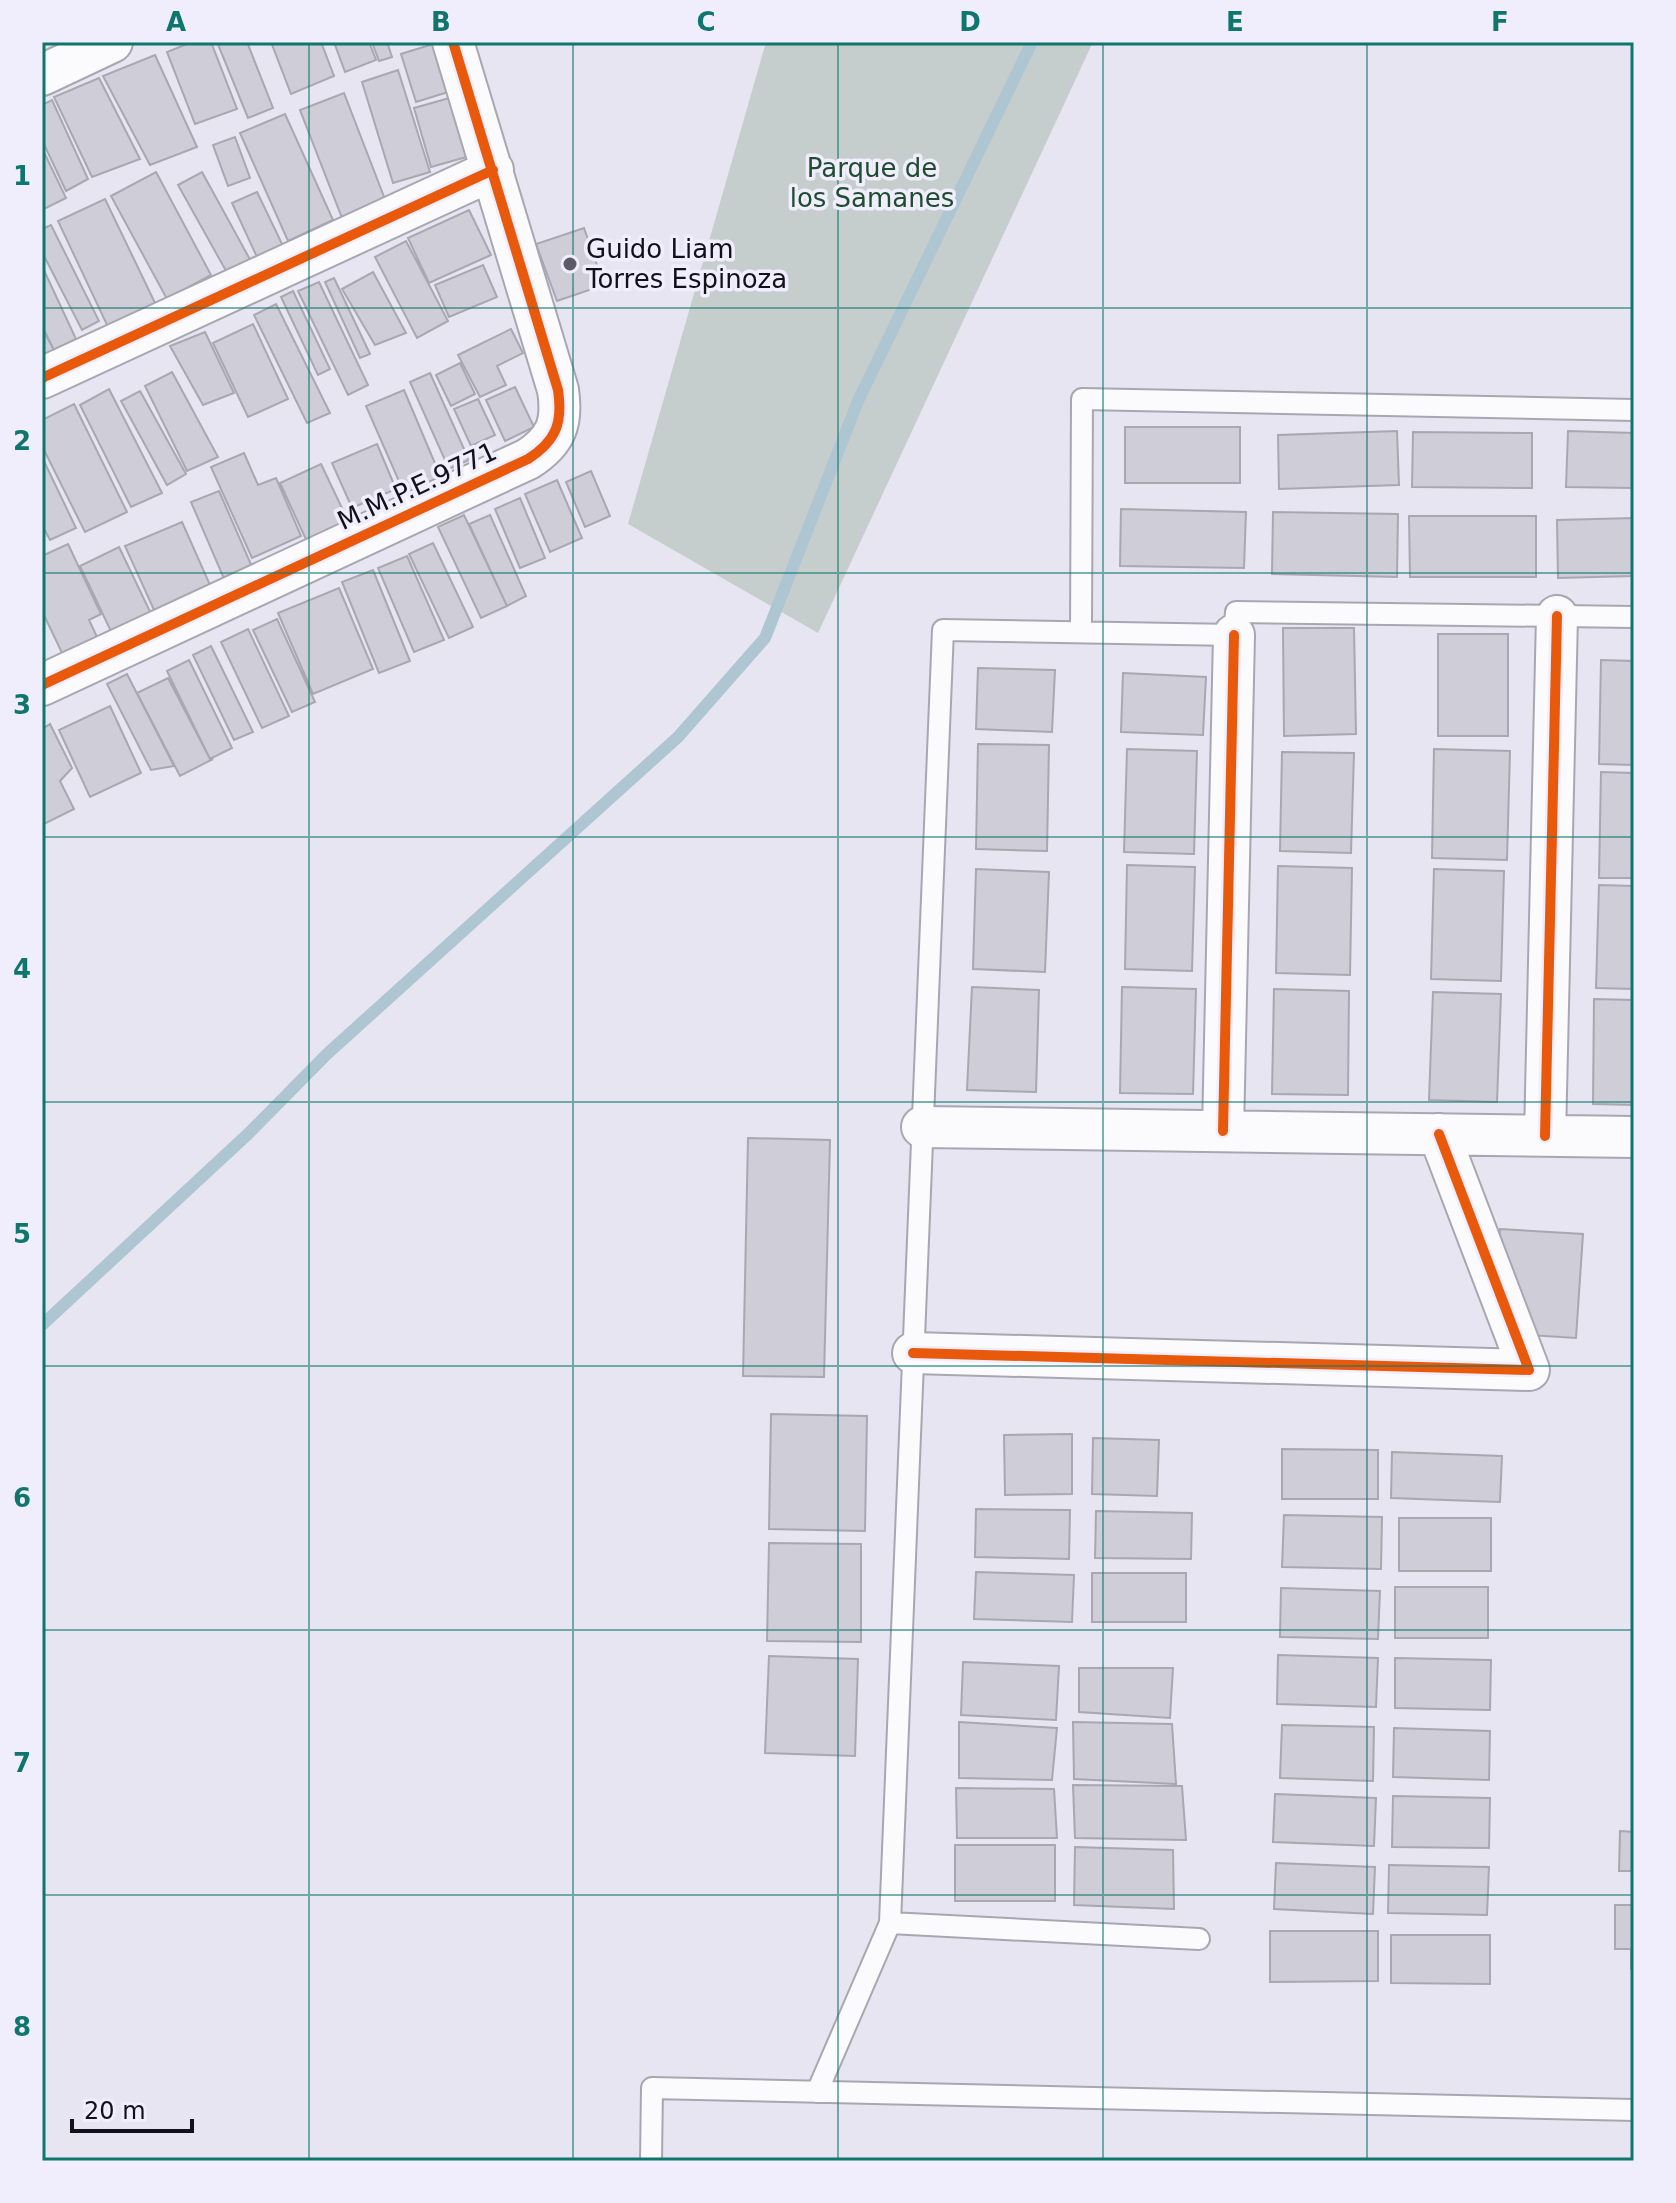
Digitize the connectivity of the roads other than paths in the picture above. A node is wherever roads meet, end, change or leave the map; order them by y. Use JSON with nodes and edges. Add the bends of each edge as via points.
{"nodes":[{"id":1,"x":112,"y":42,"type":"edge"},
{"id":2,"x":453,"y":42,"type":"edge"},
{"id":3,"x":42,"y":75,"type":"edge"},
{"id":4,"x":493,"y":170,"type":"junction"},
{"id":5,"x":42,"y":378,"type":"edge"},
{"id":6,"x":1634,"y":410,"type":"edge"},
{"id":7,"x":1557,"y":616,"type":"junction"},
{"id":8,"x":1634,"y":617,"type":"edge"},
{"id":9,"x":1081,"y":632,"type":"junction"},
{"id":10,"x":1234,"y":635,"type":"junction"},
{"id":11,"x":42,"y":685,"type":"edge"},
{"id":12,"x":922,"y":1127,"type":"junction"},
{"id":13,"x":1223,"y":1131,"type":"junction"},
{"id":14,"x":1439,"y":1134,"type":"junction"},
{"id":15,"x":1545,"y":1136,"type":"junction"},
{"id":16,"x":1634,"y":1137,"type":"edge"},
{"id":17,"x":913,"y":1353,"type":"junction"},
{"id":18,"x":890,"y":1923,"type":"junction"},
{"id":19,"x":1199,"y":1939,"type":"dead end"},
{"id":20,"x":817,"y":2092,"type":"junction"},
{"id":21,"x":1634,"y":2110,"type":"edge"},
{"id":22,"x":651,"y":2161,"type":"edge"}],
"edges":[{"from":1,"to":3,"type":"street"},
{"from":2,"to":4,"type":"street","name":"M.M.P.E.9771"},
{"from":4,"to":5,"type":"street"},
{"from":4,"to":11,"type":"street","name":"M.M.P.E.9771","via":[[558,390],[561,411],[544,449]]},
{"from":6,"to":9,"type":"lane","via":[[1082,399]]},
{"from":7,"to":8,"type":"lane"},
{"from":7,"to":10,"type":"lane","via":[[1236,612]]},
{"from":7,"to":15,"type":"street"},
{"from":9,"to":10,"type":"lane"},
{"from":9,"to":12,"type":"lane","via":[[943,630]]},
{"from":10,"to":13,"type":"street"},
{"from":12,"to":13,"type":"street"},
{"from":12,"to":17,"type":"lane"},
{"from":13,"to":14,"type":"street"},
{"from":14,"to":15,"type":"street"},
{"from":14,"to":17,"type":"street","via":[[1529,1370]]},
{"from":15,"to":16,"type":"street"},
{"from":17,"to":18,"type":"lane"},
{"from":18,"to":19,"type":"lane"},
{"from":18,"to":20,"type":"lane"},
{"from":20,"to":21,"type":"lane"},
{"from":20,"to":22,"type":"lane","via":[[652,2088]]}]}
